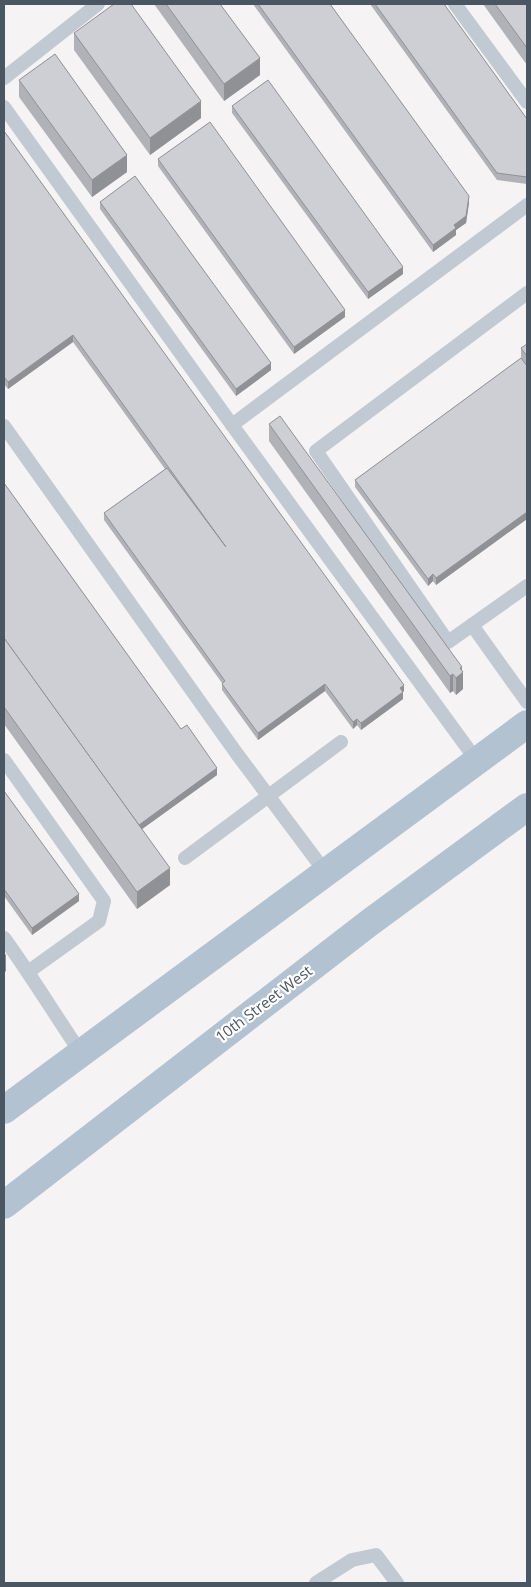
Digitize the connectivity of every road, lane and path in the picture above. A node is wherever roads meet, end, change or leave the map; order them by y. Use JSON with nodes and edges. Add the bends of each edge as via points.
{"nodes":[{"id":1,"x":98,"y":4,"type":"edge"},
{"id":2,"x":455,"y":4,"type":"edge"},
{"id":3,"x":4,"y":78,"type":"edge"},
{"id":4,"x":527,"y":102,"type":"edge"},
{"id":5,"x":4,"y":107,"type":"edge"},
{"id":6,"x":527,"y":205,"type":"edge"},
{"id":7,"x":527,"y":293,"type":"edge"},
{"id":8,"x":232,"y":425,"type":"junction"},
{"id":9,"x":4,"y":426,"type":"edge"},
{"id":10,"x":527,"y":586,"type":"edge"},
{"id":11,"x":472,"y":625,"type":"junction"},
{"id":12,"x":527,"y":702,"type":"edge"},
{"id":13,"x":527,"y":724,"type":"edge"},
{"id":14,"x":341,"y":742,"type":"dead end"},
{"id":15,"x":4,"y":760,"type":"edge"},
{"id":16,"x":477,"y":761,"type":"junction"},
{"id":17,"x":268,"y":796,"type":"junction"},
{"id":18,"x":527,"y":807,"type":"edge"},
{"id":19,"x":185,"y":858,"type":"dead end"},
{"id":20,"x":326,"y":873,"type":"junction"},
{"id":21,"x":4,"y":938,"type":"edge"},
{"id":22,"x":28,"y":972,"type":"junction"},
{"id":23,"x":81,"y":1053,"type":"junction"},
{"id":24,"x":4,"y":1110,"type":"edge"},
{"id":25,"x":4,"y":1205,"type":"edge"},
{"id":26,"x":316,"y":1583,"type":"edge"},
{"id":27,"x":397,"y":1583,"type":"edge"}],
"edges":[{"from":1,"to":3,"type":"lane"},
{"from":2,"to":4,"type":"lane"},
{"from":5,"to":8,"type":"lane"},
{"from":6,"to":8,"type":"lane"},
{"from":7,"to":11,"type":"lane","via":[[316,451],[448,642]]},
{"from":8,"to":16,"type":"lane"},
{"from":9,"to":17,"type":"lane"},
{"from":10,"to":11,"type":"lane"},
{"from":11,"to":12,"type":"lane"},
{"from":13,"to":16,"type":"main road"},
{"from":14,"to":17,"type":"lane"},
{"from":15,"to":22,"type":"lane","via":[[104,901],[99,921]]},
{"from":16,"to":20,"type":"main road"},
{"from":17,"to":19,"type":"lane"},
{"from":17,"to":20,"type":"lane"},
{"from":18,"to":25,"type":"main road","name":"10th Street West","via":[[362,929]]},
{"from":20,"to":23,"type":"main road"},
{"from":21,"to":22,"type":"lane"},
{"from":22,"to":23,"type":"lane"},
{"from":23,"to":24,"type":"main road"},
{"from":26,"to":27,"type":"lane","via":[[352,1560],[376,1555]]}]}
